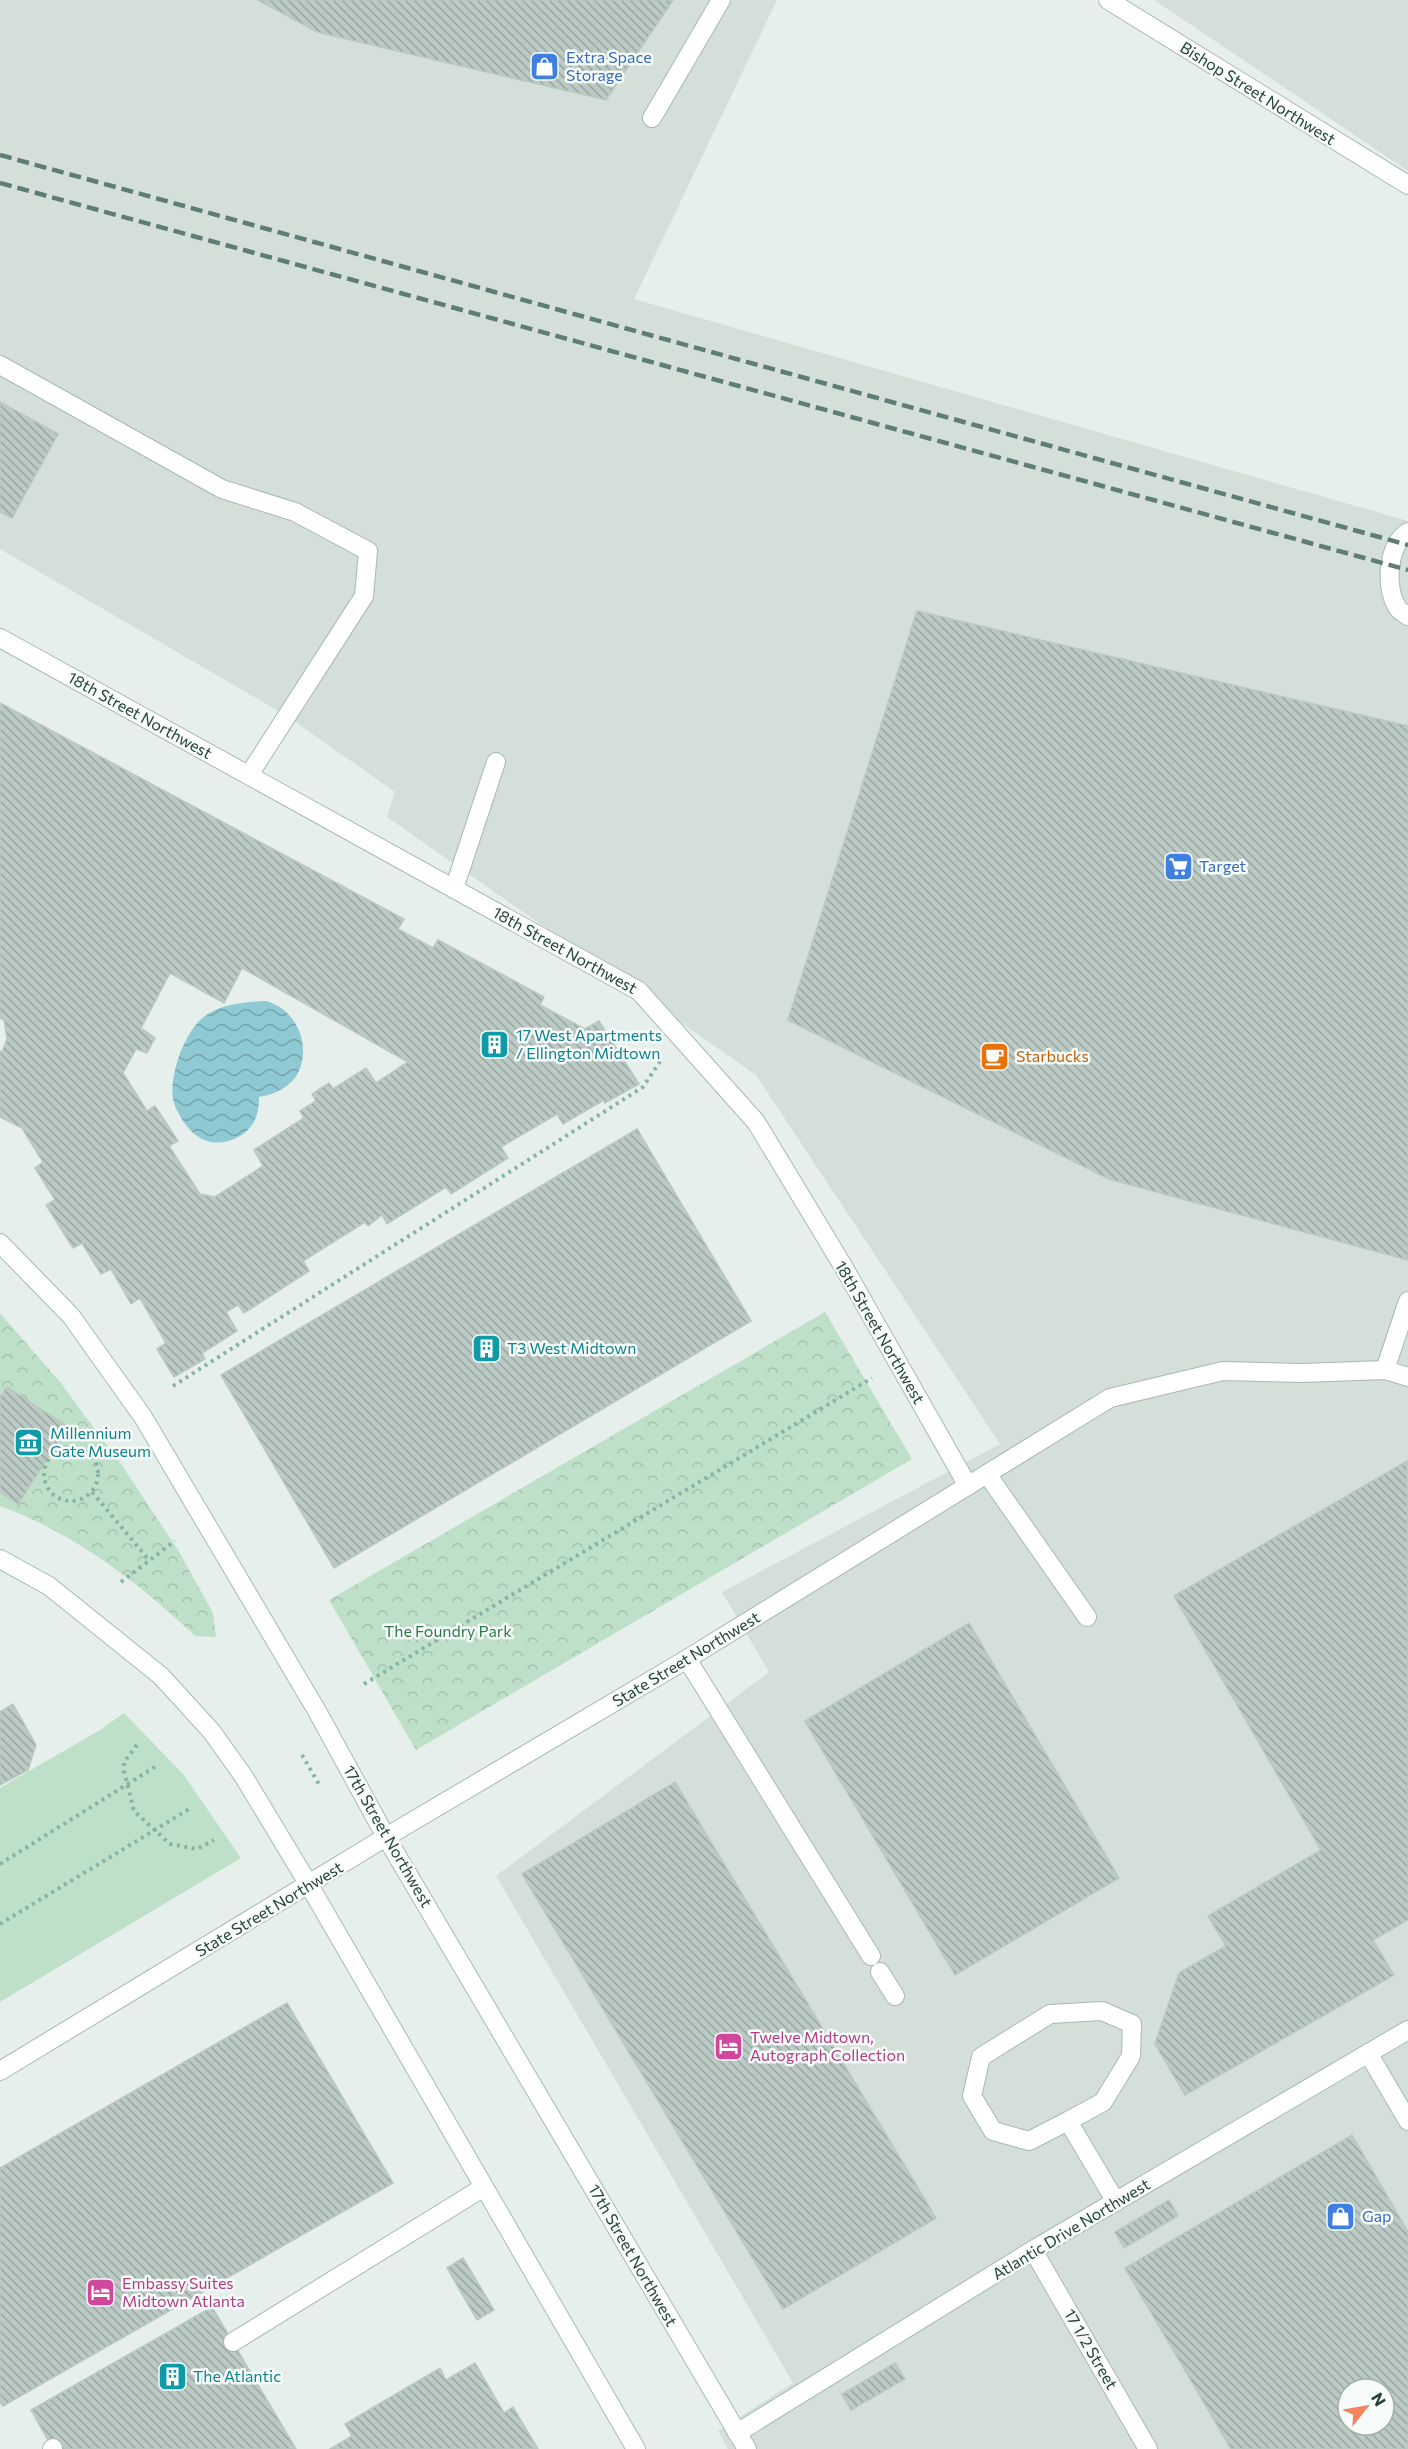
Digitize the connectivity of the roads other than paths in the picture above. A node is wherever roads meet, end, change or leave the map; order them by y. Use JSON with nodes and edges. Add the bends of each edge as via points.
{"nodes":[{"id":1,"x":721,"y":0,"type":"edge"},
{"id":2,"x":1108,"y":0,"type":"edge"},
{"id":3,"x":652,"y":118,"type":"dead end"},
{"id":4,"x":1408,"y":185,"type":"edge"},
{"id":5,"x":0,"y":365,"type":"edge"},
{"id":6,"x":1408,"y":532,"type":"edge"},
{"id":7,"x":1408,"y":616,"type":"edge"},
{"id":8,"x":0,"y":638,"type":"edge"},
{"id":9,"x":496,"y":762,"type":"dead end"},
{"id":10,"x":249,"y":775,"type":"junction"},
{"id":11,"x":454,"y":889,"type":"junction"},
{"id":12,"x":0,"y":1243,"type":"edge"},
{"id":13,"x":1408,"y":1301,"type":"edge"},
{"id":14,"x":1385,"y":1370,"type":"junction"},
{"id":15,"x":1408,"y":1377,"type":"edge"},
{"id":16,"x":987,"y":1474,"type":"junction"},
{"id":17,"x":968,"y":1486,"type":"junction"},
{"id":18,"x":0,"y":1559,"type":"edge"},
{"id":19,"x":1087,"y":1617,"type":"dead end"},
{"id":20,"x":687,"y":1659,"type":"junction"},
{"id":21,"x":386,"y":1837,"type":"junction"},
{"id":22,"x":309,"y":1885,"type":"junction"},
{"id":23,"x":871,"y":1956,"type":"dead end"},
{"id":24,"x":880,"y":1972,"type":"dead end"},
{"id":25,"x":895,"y":1996,"type":"dead end"},
{"id":26,"x":1408,"y":2030,"type":"edge"},
{"id":27,"x":1368,"y":2054,"type":"junction"},
{"id":28,"x":0,"y":2070,"type":"edge"},
{"id":29,"x":1068,"y":2121,"type":"junction"},
{"id":30,"x":1408,"y":2121,"type":"edge"},
{"id":31,"x":484,"y":2187,"type":"junction"},
{"id":32,"x":1116,"y":2202,"type":"junction"},
{"id":33,"x":1033,"y":2250,"type":"junction"},
{"id":34,"x":233,"y":2342,"type":"dead end"},
{"id":35,"x":737,"y":2433,"type":"junction"},
{"id":36,"x":636,"y":2449,"type":"edge"},
{"id":37,"x":747,"y":2449,"type":"edge"},
{"id":38,"x":1148,"y":2449,"type":"edge"}],
"edges":[{"from":1,"to":3,"type":"street"},
{"from":2,"to":4,"type":"street","name":"Bishop Street Northwest"},
{"from":5,"to":10,"type":"street","via":[[222,489],[296,512],[368,551],[364,596]]},
{"from":6,"to":7,"type":"street","via":[[1391,555],[1390,579],[1397,608]]},
{"from":8,"to":10,"type":"street","name":"18th Street Northwest"},
{"from":9,"to":11,"type":"street"},
{"from":10,"to":11,"type":"street","name":"18th Street Northwest"},
{"from":11,"to":17,"type":"street","name":"18th Street Northwest","via":[[639,991],[756,1122]]},
{"from":12,"to":21,"type":"street","name":"17th Street Northwest","via":[[70,1316],[143,1417],[317,1711]]},
{"from":13,"to":14,"type":"street"},
{"from":14,"to":15,"type":"street","name":"State Street Northwest"},
{"from":14,"to":16,"type":"street","name":"State Street Northwest","via":[[1223,1371],[1110,1398]]},
{"from":16,"to":17,"type":"street","name":"State Street Northwest"},
{"from":16,"to":19,"type":"street"},
{"from":17,"to":20,"type":"street","name":"State Street Northwest"},
{"from":18,"to":22,"type":"street","via":[[49,1586],[161,1676],[212,1731]]},
{"from":20,"to":21,"type":"street","name":"State Street Northwest"},
{"from":20,"to":23,"type":"street"},
{"from":21,"to":22,"type":"street","name":"State Street Northwest"},
{"from":21,"to":35,"type":"street","name":"17th Street Northwest"},
{"from":22,"to":28,"type":"street","name":"State Street Northwest"},
{"from":22,"to":31,"type":"street"},
{"from":24,"to":25,"type":"street"},
{"from":26,"to":27,"type":"street","name":"Atlantic Drive Northwest"},
{"from":27,"to":30,"type":"street"},
{"from":27,"to":32,"type":"street","name":"Atlantic Drive Northwest"},
{"from":29,"to":29,"type":"street","via":[[1103,2102],[1131,2056],[1132,2024],[1102,2011],[1050,2014],[981,2057],[972,2096],[993,2131],[1029,2141]]},
{"from":29,"to":32,"type":"street"},
{"from":31,"to":34,"type":"street"},
{"from":31,"to":36,"type":"street"},
{"from":32,"to":33,"type":"street","name":"Atlantic Drive Northwest"},
{"from":33,"to":35,"type":"street","name":"Atlantic Drive Northwest"},
{"from":33,"to":38,"type":"street","name":"17 1/2 Street"},
{"from":35,"to":37,"type":"street","name":"17th Street Northwest"}]}
